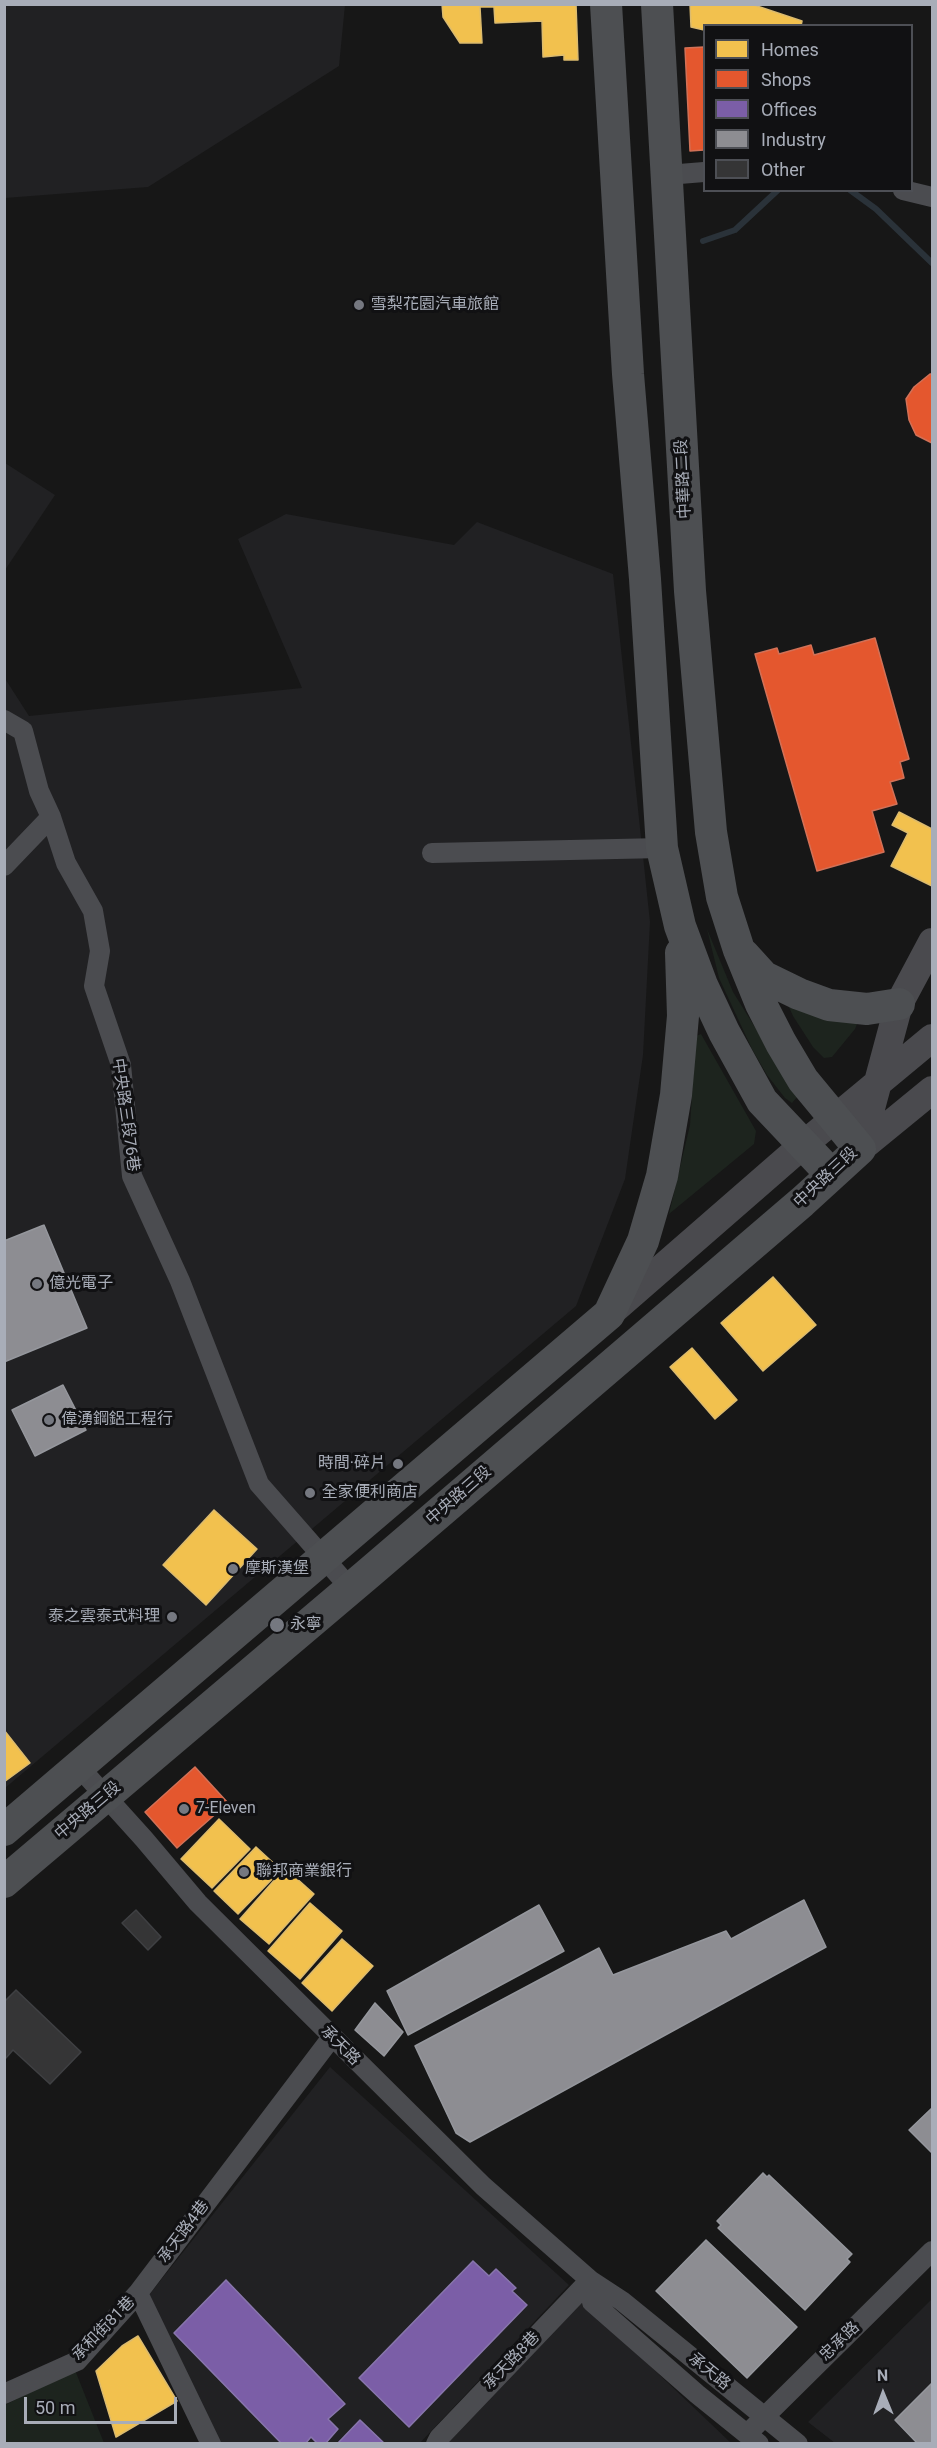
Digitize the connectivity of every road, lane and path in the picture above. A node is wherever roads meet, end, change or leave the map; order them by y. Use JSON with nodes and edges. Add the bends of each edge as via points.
{"nodes":[{"id":1,"x":606,"y":4,"type":"edge"},
{"id":2,"x":657,"y":4,"type":"edge"},
{"id":3,"x":703,"y":172,"type":"edge"},
{"id":4,"x":668,"y":175,"type":"junction"},
{"id":5,"x":912,"y":192,"type":"edge"},
{"id":6,"x":933,"y":197,"type":"edge"},
{"id":7,"x":4,"y":720,"type":"edge"},
{"id":8,"x":51,"y":817,"type":"junction"},
{"id":9,"x":662,"y":848,"type":"junction"},
{"id":10,"x":432,"y":853,"type":"dead end"},
{"id":11,"x":4,"y":866,"type":"edge"},
{"id":12,"x":680,"y":926,"type":"junction"},
{"id":13,"x":933,"y":942,"type":"edge"},
{"id":14,"x":739,"y":950,"type":"junction"},
{"id":15,"x":899,"y":1004,"type":"junction"},
{"id":16,"x":933,"y":1038,"type":"edge"},
{"id":17,"x":876,"y":1085,"type":"junction"},
{"id":18,"x":933,"y":1090,"type":"edge"},
{"id":19,"x":834,"y":1120,"type":"junction"},
{"id":20,"x":803,"y":1145,"type":"junction"},
{"id":21,"x":860,"y":1149,"type":"junction"},
{"id":22,"x":831,"y":1174,"type":"junction"},
{"id":23,"x":609,"y":1314,"type":"junction"},
{"id":24,"x":322,"y":1559,"type":"junction"},
{"id":25,"x":351,"y":1588,"type":"junction"},
{"id":26,"x":79,"y":1767,"type":"junction"},
{"id":27,"x":105,"y":1797,"type":"junction"},
{"id":28,"x":4,"y":1830,"type":"edge"},
{"id":29,"x":4,"y":1882,"type":"edge"},
{"id":30,"x":332,"y":2037,"type":"junction"},
{"id":31,"x":933,"y":2251,"type":"edge"},
{"id":32,"x":590,"y":2280,"type":"junction"},
{"id":33,"x":138,"y":2293,"type":"junction"},
{"id":34,"x":4,"y":2394,"type":"edge"},
{"id":35,"x":763,"y":2417,"type":"junction"},
{"id":36,"x":753,"y":2439,"type":"edge"},
{"id":37,"x":211,"y":2444,"type":"edge"},
{"id":38,"x":436,"y":2444,"type":"edge"},
{"id":39,"x":798,"y":2444,"type":"edge"}],
"edges":[{"from":1,"to":9,"type":"main road"},
{"from":2,"to":4,"type":"main road","name":"中華路二段"},
{"from":3,"to":4,"type":"street"},
{"from":4,"to":14,"type":"main road","name":"中華路二段","via":[[690,591],[711,832],[722,897]]},
{"from":5,"to":6,"type":"street"},
{"from":7,"to":8,"type":"street","name":"中央路三段76巷","via":[[23,731],[39,791]]},
{"from":8,"to":11,"type":"street"},
{"from":8,"to":24,"type":"street","name":"中央路三段76巷","via":[[66,863],[93,911],[100,951],[94,986],[121,1065],[132,1176],[180,1281],[259,1484]]},
{"from":9,"to":10,"type":"street"},
{"from":9,"to":12,"type":"main road"},
{"from":12,"to":20,"type":"main road","via":[[702,985],[742,1068],[772,1114]]},
{"from":12,"to":23,"type":"main road","via":[[683,1016],[676,1095],[664,1164],[643,1241]]},
{"from":13,"to":15,"type":"main road","name":"中央路三段"},
{"from":14,"to":15,"type":"main road","via":[[764,976],[829,1005],[867,1009]]},
{"from":14,"to":19,"type":"main road","name":"中華路二段","via":[[781,1043]]},
{"from":15,"to":17,"type":"main road","name":"中央路三段"},
{"from":16,"to":17,"type":"main road"},
{"from":17,"to":19,"type":"main road"},
{"from":17,"to":21,"type":"main road","name":"中央路三段"},
{"from":18,"to":21,"type":"main road"},
{"from":19,"to":20,"type":"main road"},
{"from":19,"to":21,"type":"main road","name":"中華路二段"},
{"from":20,"to":22,"type":"main road"},
{"from":20,"to":23,"type":"main road"},
{"from":21,"to":22,"type":"main road","name":"中央路三段"},
{"from":22,"to":25,"type":"main road","name":"中央路三段"},
{"from":23,"to":24,"type":"main road"},
{"from":24,"to":25,"type":"street","name":"中央路三段76巷"},
{"from":24,"to":26,"type":"main road"},
{"from":25,"to":27,"type":"main road","name":"中央路三段"},
{"from":26,"to":27,"type":"street","name":"承天路"},
{"from":26,"to":28,"type":"main road"},
{"from":27,"to":29,"type":"main road","name":"中央路三段"},
{"from":27,"to":30,"type":"street","name":"承天路","via":[[198,1903]]},
{"from":30,"to":32,"type":"street","name":"承天路","via":[[483,2186]]},
{"from":30,"to":33,"type":"street","name":"承天路4巷"},
{"from":31,"to":35,"type":"street","name":"忠承路"},
{"from":32,"to":35,"type":"street","name":"承天路","via":[[622,2301]]},
{"from":32,"to":36,"type":"street","name":"承天路","via":[[592,2302]]},
{"from":32,"to":38,"type":"street","name":"承天路8巷"},
{"from":33,"to":34,"type":"street","name":"承和街81巷","via":[[77,2361]]},
{"from":33,"to":37,"type":"street"},
{"from":35,"to":36,"type":"street","name":"忠承路"},
{"from":35,"to":39,"type":"street","name":"承天路"}]}
